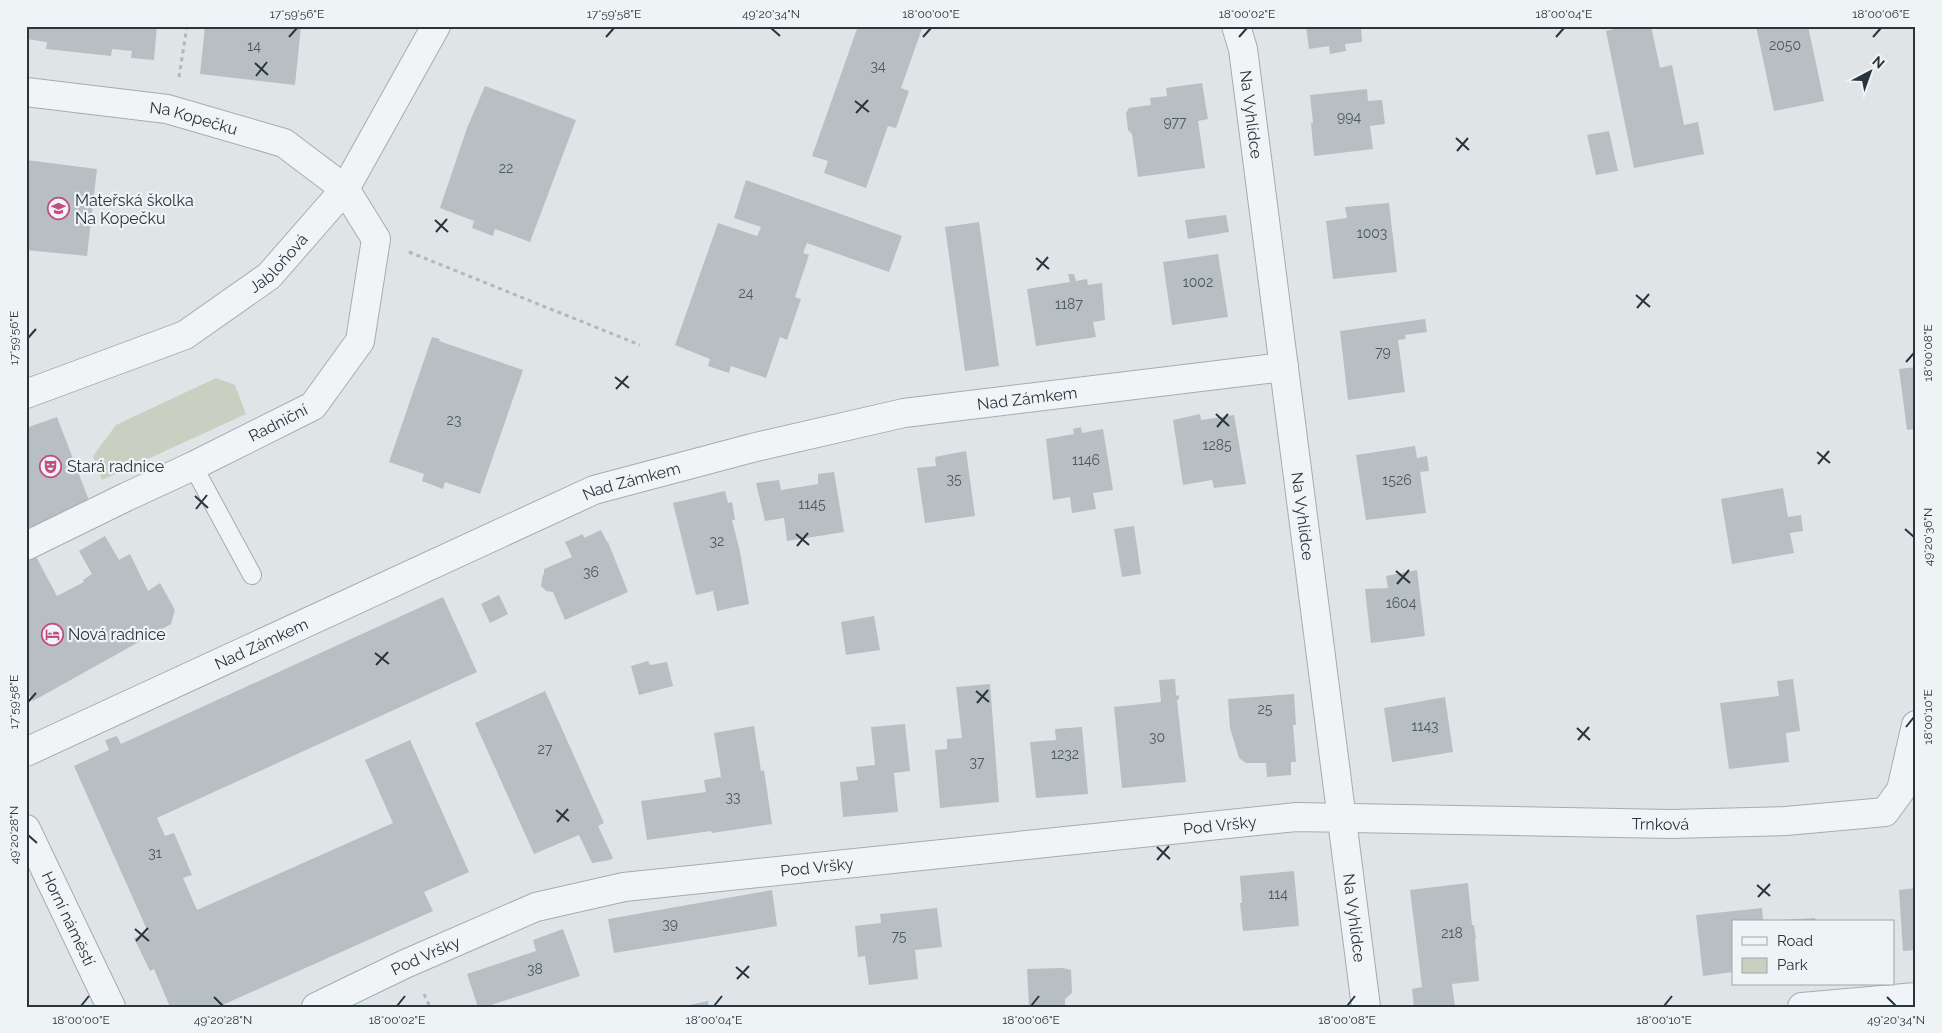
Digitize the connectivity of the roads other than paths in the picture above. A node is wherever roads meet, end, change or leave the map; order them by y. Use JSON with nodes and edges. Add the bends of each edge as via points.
{"nodes":[{"id":1,"x":436,"y":26,"type":"edge"},
{"id":2,"x":1236,"y":26,"type":"edge"},
{"id":3,"x":26,"y":92,"type":"edge"},
{"id":4,"x":345,"y":189,"type":"junction"},
{"id":5,"x":1284,"y":366,"type":"junction"},
{"id":6,"x":26,"y":394,"type":"edge"},
{"id":7,"x":193,"y":466,"type":"junction"},
{"id":8,"x":26,"y":546,"type":"edge"},
{"id":9,"x":252,"y":575,"type":"dead end"},
{"id":10,"x":1916,"y":725,"type":"edge"},
{"id":11,"x":26,"y":752,"type":"edge"},
{"id":12,"x":1341,"y":818,"type":"junction"},
{"id":13,"x":26,"y":830,"type":"edge"},
{"id":14,"x":1916,"y":997,"type":"edge"},
{"id":15,"x":111,"y":1007,"type":"edge"},
{"id":16,"x":316,"y":1007,"type":"edge"},
{"id":17,"x":1366,"y":1007,"type":"edge"},
{"id":18,"x":1802,"y":1007,"type":"edge"}],
"edges":[{"from":1,"to":4,"type":"street","name":"Jabloňová"},
{"from":2,"to":5,"type":"street","name":"Na Vyhlídce","via":[[1243,49]]},
{"from":3,"to":4,"type":"street","name":"Na Kopečku","via":[[167,109],[284,143]]},
{"from":4,"to":6,"type":"street","name":"Jabloňová","via":[[269,276],[185,334]]},
{"from":4,"to":7,"type":"street","name":"Radniční","via":[[376,239],[360,341],[313,406]]},
{"from":5,"to":11,"type":"street","name":"Nad Zámkem","via":[[904,413],[752,448],[594,490]]},
{"from":5,"to":12,"type":"street","name":"Na Vyhlídce"},
{"from":7,"to":8,"type":"street","name":"Radniční"},
{"from":7,"to":9,"type":"lane"},
{"from":10,"to":12,"type":"street","name":"Trnková","via":[[1901,790],[1885,812],[1786,821],[1671,824]]},
{"from":12,"to":16,"type":"street","name":"Pod Vršky","via":[[1296,817],[624,887],[536,907]]},
{"from":12,"to":17,"type":"street","name":"Na Vyhlídce"},
{"from":13,"to":15,"type":"street","name":"Horní náměstí"},
{"from":14,"to":18,"type":"street"}]}
